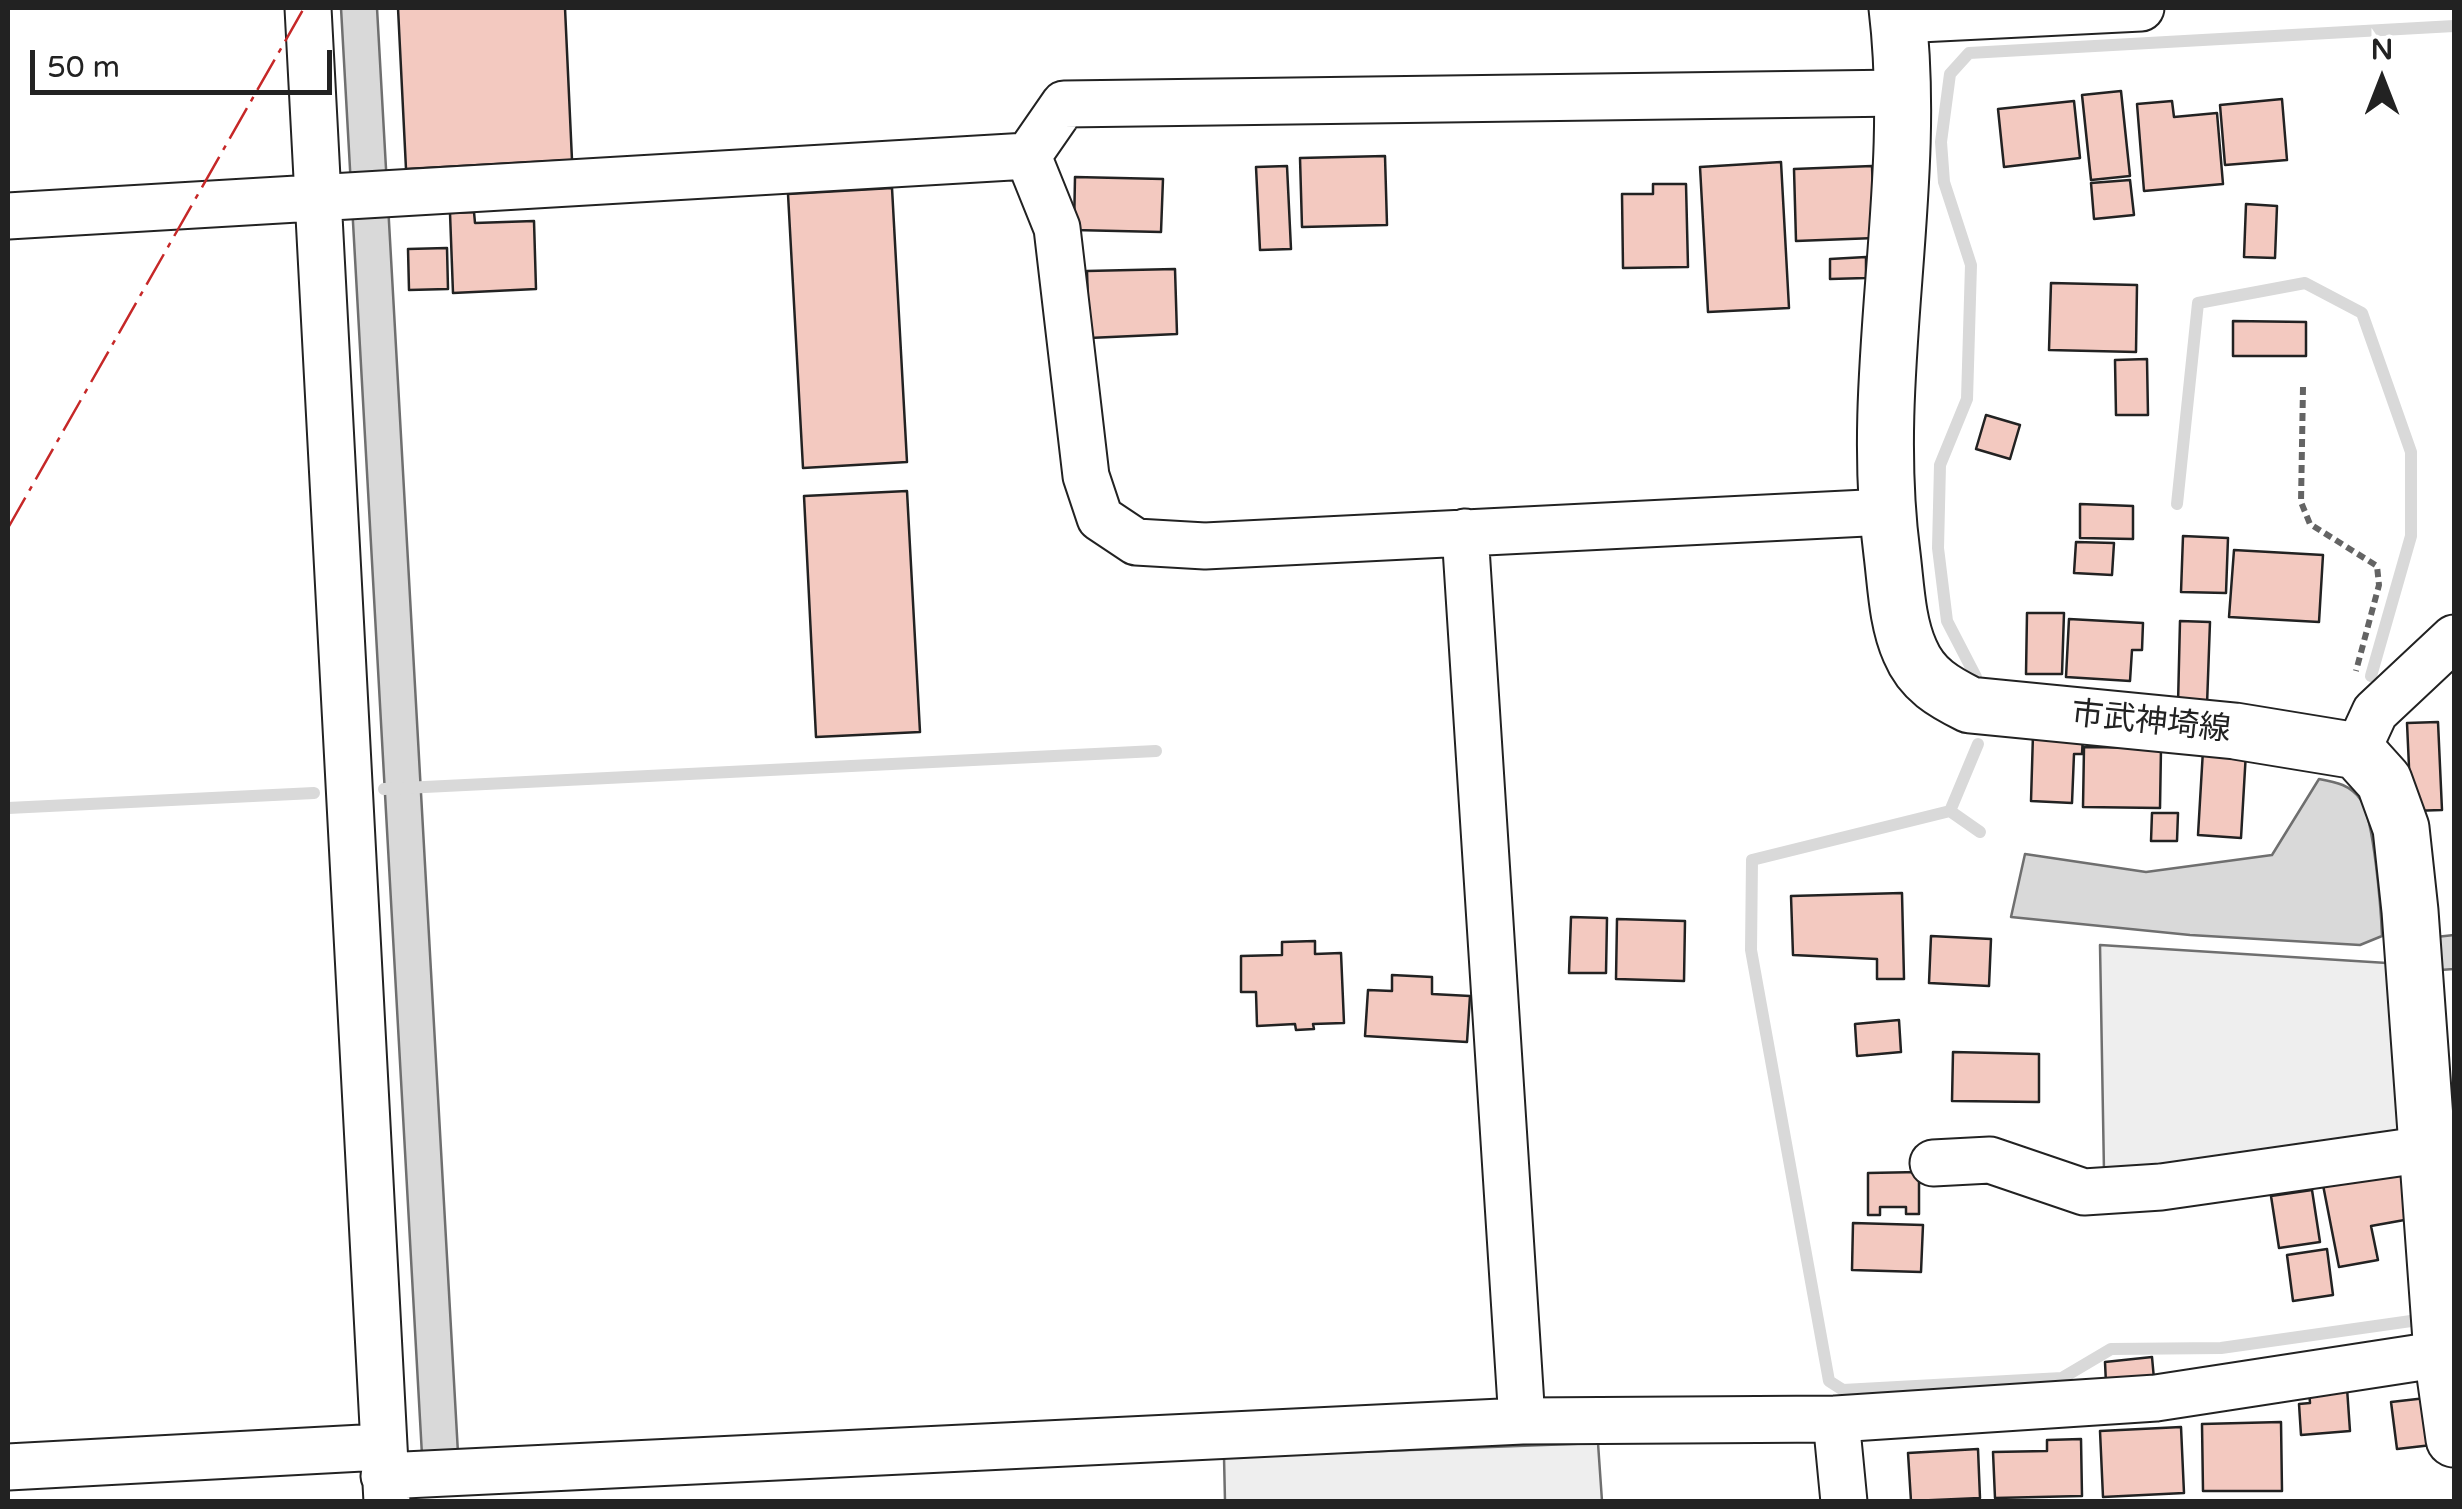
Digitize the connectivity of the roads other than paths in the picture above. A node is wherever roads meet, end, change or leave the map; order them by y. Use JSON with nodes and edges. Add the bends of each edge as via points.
{"nodes":[{"id":1,"x":308,"y":8,"type":"edge"},
{"id":2,"x":2141,"y":8,"type":"edge"},
{"id":3,"x":1898,"y":14,"type":"edge"},
{"id":4,"x":1901,"y":94,"type":"junction"},
{"id":5,"x":1028,"y":156,"type":"junction"},
{"id":6,"x":325,"y":195,"type":"junction"},
{"id":7,"x":8,"y":216,"type":"edge"},
{"id":8,"x":1886,"y":512,"type":"junction"},
{"id":9,"x":1465,"y":532,"type":"junction"},
{"id":10,"x":2454,"y":638,"type":"edge"},
{"id":11,"x":2366,"y":731,"type":"junction"},
{"id":12,"x":2427,"y":1150,"type":"junction"},
{"id":13,"x":1933,"y":1163,"type":"dead end"},
{"id":14,"x":2442,"y":1354,"type":"junction"},
{"id":15,"x":1836,"y":1419,"type":"junction"},
{"id":16,"x":1522,"y":1421,"type":"junction"},
{"id":17,"x":2454,"y":1440,"type":"edge"},
{"id":18,"x":8,"y":1467,"type":"edge"},
{"id":19,"x":390,"y":1475,"type":"edge"},
{"id":20,"x":1844,"y":1502,"type":"edge"}],
"edges":[{"from":1,"to":6,"type":"street"},
{"from":2,"to":3,"type":"street"},
{"from":3,"to":4,"type":"main road","name":"市武神埼線"},
{"from":4,"to":5,"type":"street","via":[[1064,104]]},
{"from":4,"to":8,"type":"main road","name":"市武神埼線","via":[[1885,398]]},
{"from":5,"to":6,"type":"street"},
{"from":5,"to":9,"type":"street","via":[[1057,228],[1086,476],[1100,518],[1136,542],[1205,546]]},
{"from":6,"to":7,"type":"street"},
{"from":6,"to":19,"type":"street"},
{"from":8,"to":9,"type":"street"},
{"from":8,"to":11,"type":"main road","name":"市武神埼線","via":[[1910,653],[1934,687],[1970,705],[2236,730]]},
{"from":9,"to":16,"type":"street"},
{"from":10,"to":11,"type":"street"},
{"from":11,"to":12,"type":"main road","via":[[2401,828]]},
{"from":12,"to":13,"type":"street","via":[[2084,1192],[1990,1160]]},
{"from":12,"to":14,"type":"main road"},
{"from":14,"to":15,"type":"street","via":[[2156,1398]]},
{"from":14,"to":17,"type":"main road"},
{"from":15,"to":16,"type":"street"},
{"from":15,"to":20,"type":"street"},
{"from":16,"to":19,"type":"street"},
{"from":18,"to":19,"type":"street"}]}
